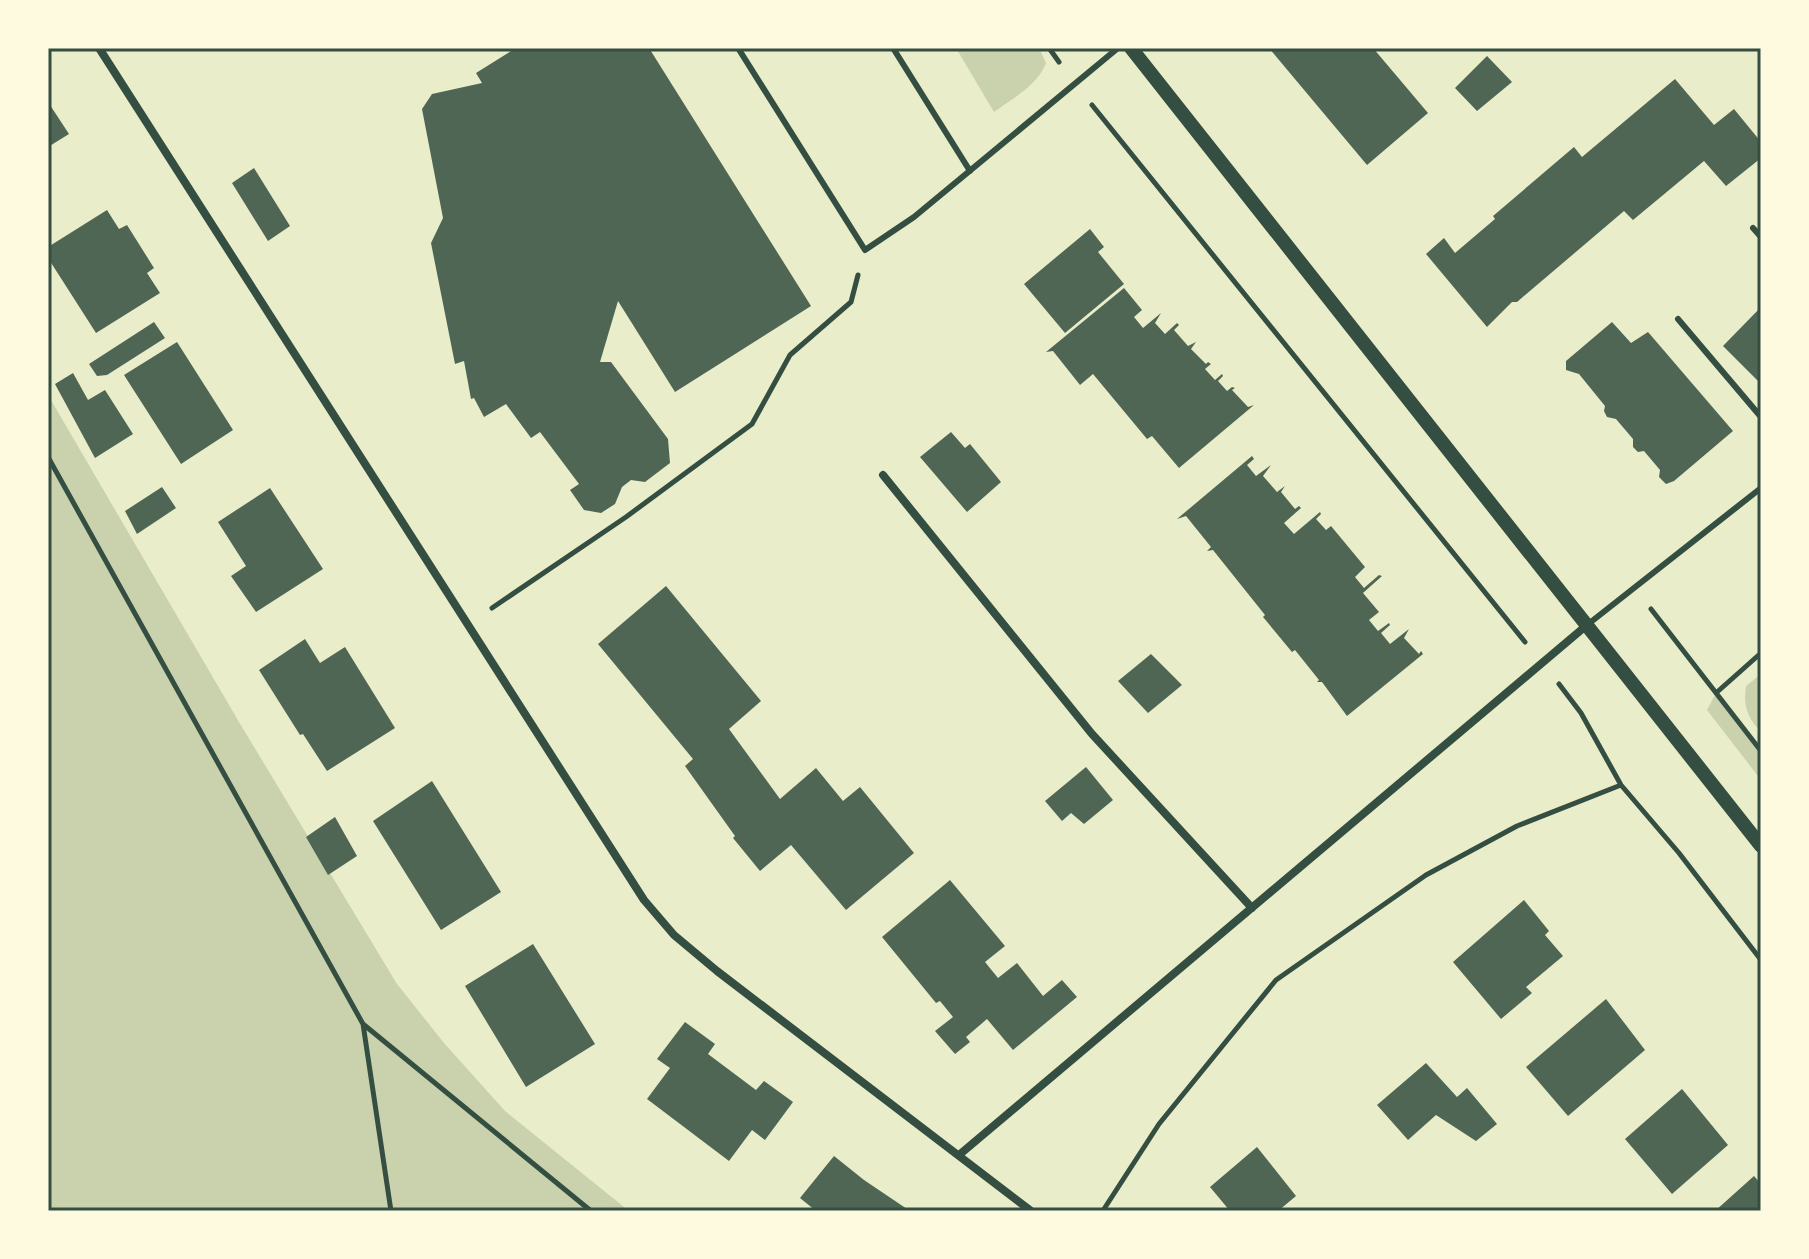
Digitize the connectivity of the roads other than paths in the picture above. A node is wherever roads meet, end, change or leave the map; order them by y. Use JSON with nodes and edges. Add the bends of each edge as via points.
{"nodes":[{"id":1,"x":99,"y":48,"type":"edge"},
{"id":2,"x":738,"y":48,"type":"edge"},
{"id":3,"x":893,"y":48,"type":"edge"},
{"id":4,"x":1118,"y":48,"type":"edge"},
{"id":5,"x":1131,"y":48,"type":"edge"},
{"id":6,"x":970,"y":171,"type":"junction"},
{"id":7,"x":1753,"y":228,"type":"dead end"},
{"id":8,"x":1761,"y":237,"type":"edge"},
{"id":9,"x":1678,"y":319,"type":"dead end"},
{"id":10,"x":1761,"y":417,"type":"edge"},
{"id":11,"x":883,"y":475,"type":"dead end"},
{"id":12,"x":1761,"y":488,"type":"edge"},
{"id":13,"x":1587,"y":625,"type":"junction"},
{"id":14,"x":1761,"y":846,"type":"edge"},
{"id":15,"x":1252,"y":908,"type":"junction"},
{"id":16,"x":959,"y":1155,"type":"junction"},
{"id":17,"x":1028,"y":1210,"type":"edge"}],
"edges":[{"from":1,"to":16,"type":"street","via":[[644,900],[674,935],[717,971]]},
{"from":2,"to":6,"type":"lane","via":[[865,250]]},
{"from":3,"to":6,"type":"lane"},
{"from":4,"to":6,"type":"lane"},
{"from":5,"to":13,"type":"street"},
{"from":7,"to":8,"type":"lane"},
{"from":9,"to":10,"type":"lane"},
{"from":11,"to":15,"type":"street","via":[[1092,734]]},
{"from":12,"to":13,"type":"lane"},
{"from":13,"to":14,"type":"street"},
{"from":13,"to":15,"type":"street"},
{"from":15,"to":16,"type":"street"},
{"from":16,"to":17,"type":"street"}]}
